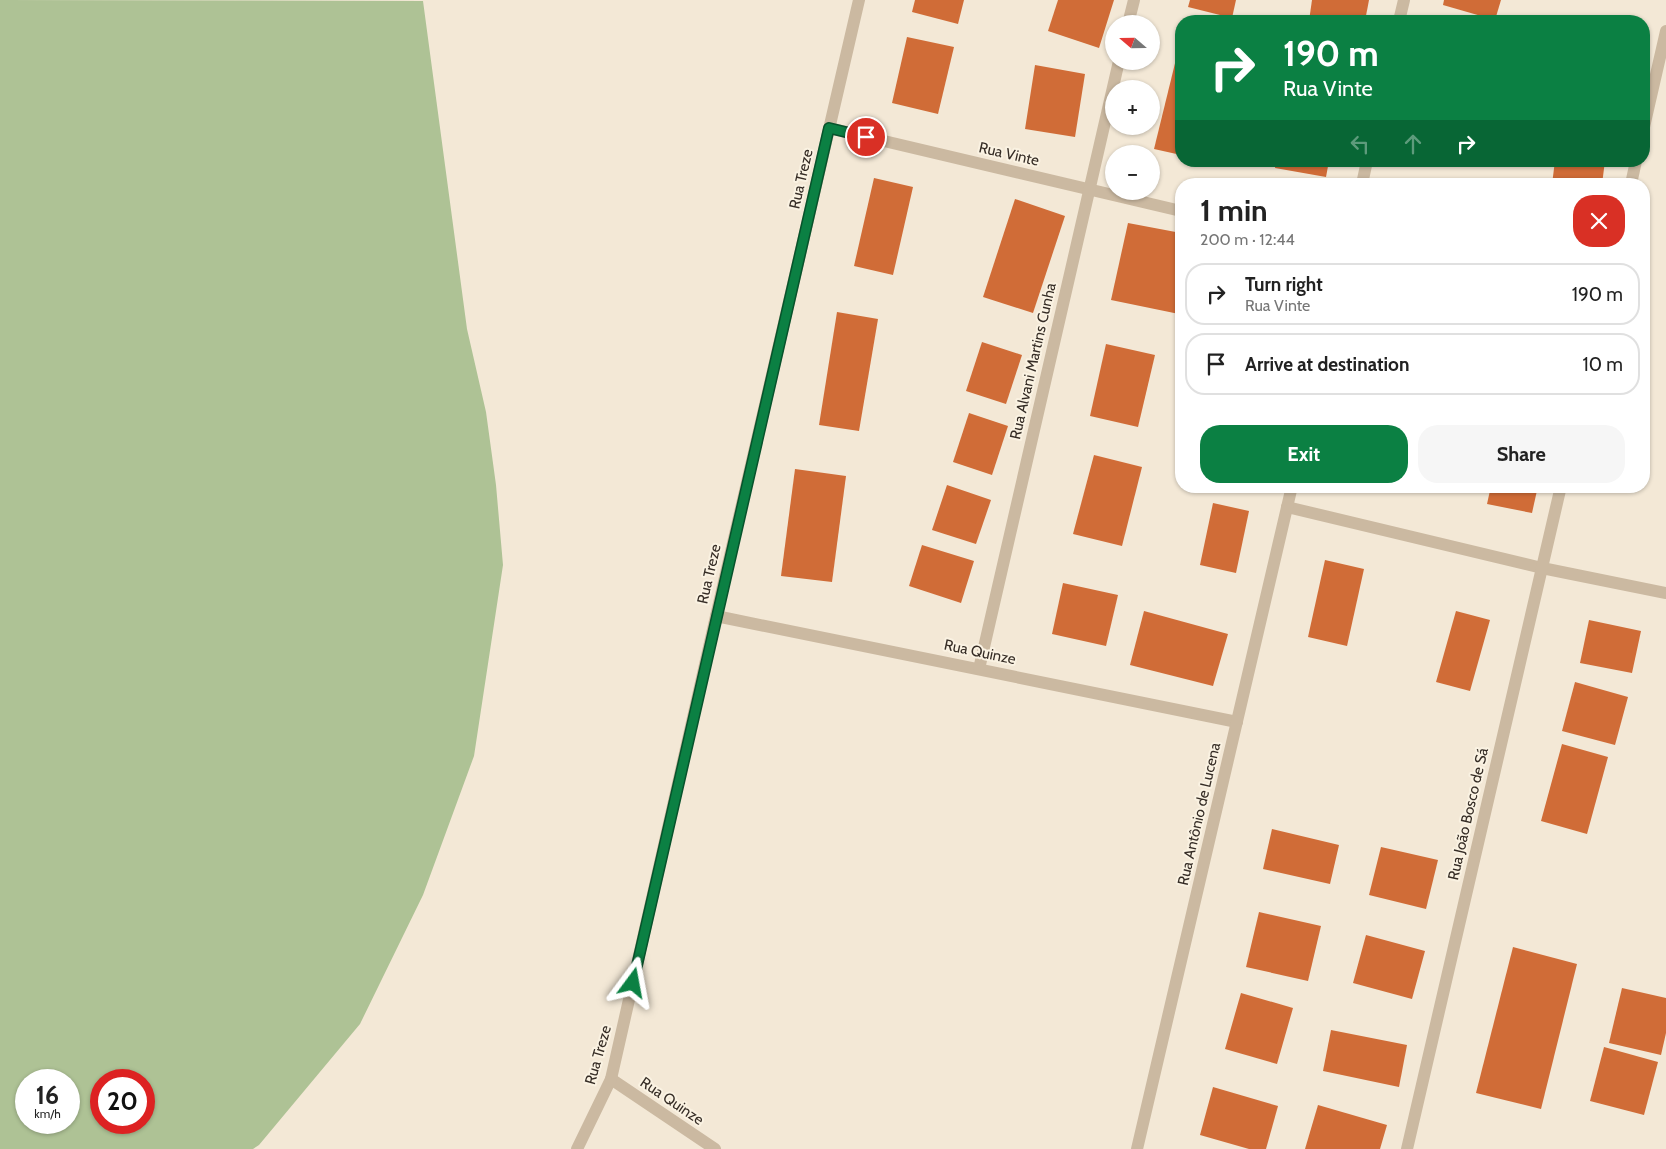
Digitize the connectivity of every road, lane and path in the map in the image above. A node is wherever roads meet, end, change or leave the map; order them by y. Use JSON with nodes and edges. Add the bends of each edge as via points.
{"nodes":[{"id":1,"x":859,"y":0,"type":"edge"},
{"id":2,"x":1134,"y":0,"type":"edge"},
{"id":3,"x":1404,"y":0,"type":"edge"},
{"id":4,"x":1130,"y":15,"type":"edge"},
{"id":5,"x":1400,"y":15,"type":"edge"},
{"id":6,"x":1666,"y":31,"type":"edge"},
{"id":7,"x":1118,"y":70,"type":"edge"},
{"id":8,"x":1650,"y":101,"type":"edge"},
{"id":9,"x":829,"y":128,"type":"junction"},
{"id":10,"x":1090,"y":189,"type":"junction"},
{"id":11,"x":1175,"y":210,"type":"edge"},
{"id":12,"x":1290,"y":493,"type":"edge"},
{"id":13,"x":1559,"y":493,"type":"edge"},
{"id":14,"x":1287,"y":507,"type":"junction"},
{"id":15,"x":1542,"y":568,"type":"junction"},
{"id":16,"x":1666,"y":594,"type":"edge"},
{"id":17,"x":716,"y":616,"type":"junction"},
{"id":18,"x":979,"y":669,"type":"junction"},
{"id":19,"x":1237,"y":722,"type":"junction"},
{"id":20,"x":611,"y":1079,"type":"junction"},
{"id":21,"x":577,"y":1149,"type":"edge"},
{"id":22,"x":715,"y":1149,"type":"edge"},
{"id":23,"x":1137,"y":1149,"type":"edge"},
{"id":24,"x":1407,"y":1149,"type":"edge"}],
"edges":[{"from":1,"to":9,"type":"lane","name":"Rua Treze"},
{"from":2,"to":4,"type":"lane"},
{"from":3,"to":5,"type":"lane"},
{"from":6,"to":8,"type":"lane"},
{"from":7,"to":10,"type":"lane","name":"Rua Alvani Martins Cunha"},
{"from":9,"to":10,"type":"lane","name":"Rua Vinte"},
{"from":9,"to":17,"type":"lane","name":"Rua Treze"},
{"from":10,"to":11,"type":"lane","name":"Rua Vinte"},
{"from":10,"to":18,"type":"lane","name":"Rua Alvani Martins Cunha"},
{"from":12,"to":14,"type":"lane","name":"Rua Antônio de Lucena"},
{"from":13,"to":15,"type":"lane","name":"Rua João Bosco de Sá"},
{"from":14,"to":15,"type":"lane"},
{"from":14,"to":19,"type":"lane","name":"Rua Antônio de Lucena"},
{"from":15,"to":16,"type":"lane"},
{"from":15,"to":24,"type":"lane","name":"Rua João Bosco de Sá"},
{"from":17,"to":18,"type":"lane","name":"Rua Quinze"},
{"from":17,"to":20,"type":"lane","name":"Rua Treze"},
{"from":18,"to":19,"type":"lane","name":"Rua Quinze"},
{"from":19,"to":23,"type":"lane","name":"Rua Antônio de Lucena"},
{"from":20,"to":21,"type":"lane","name":"Rua Treze"},
{"from":20,"to":22,"type":"lane","name":"Rua Quinze"}]}
